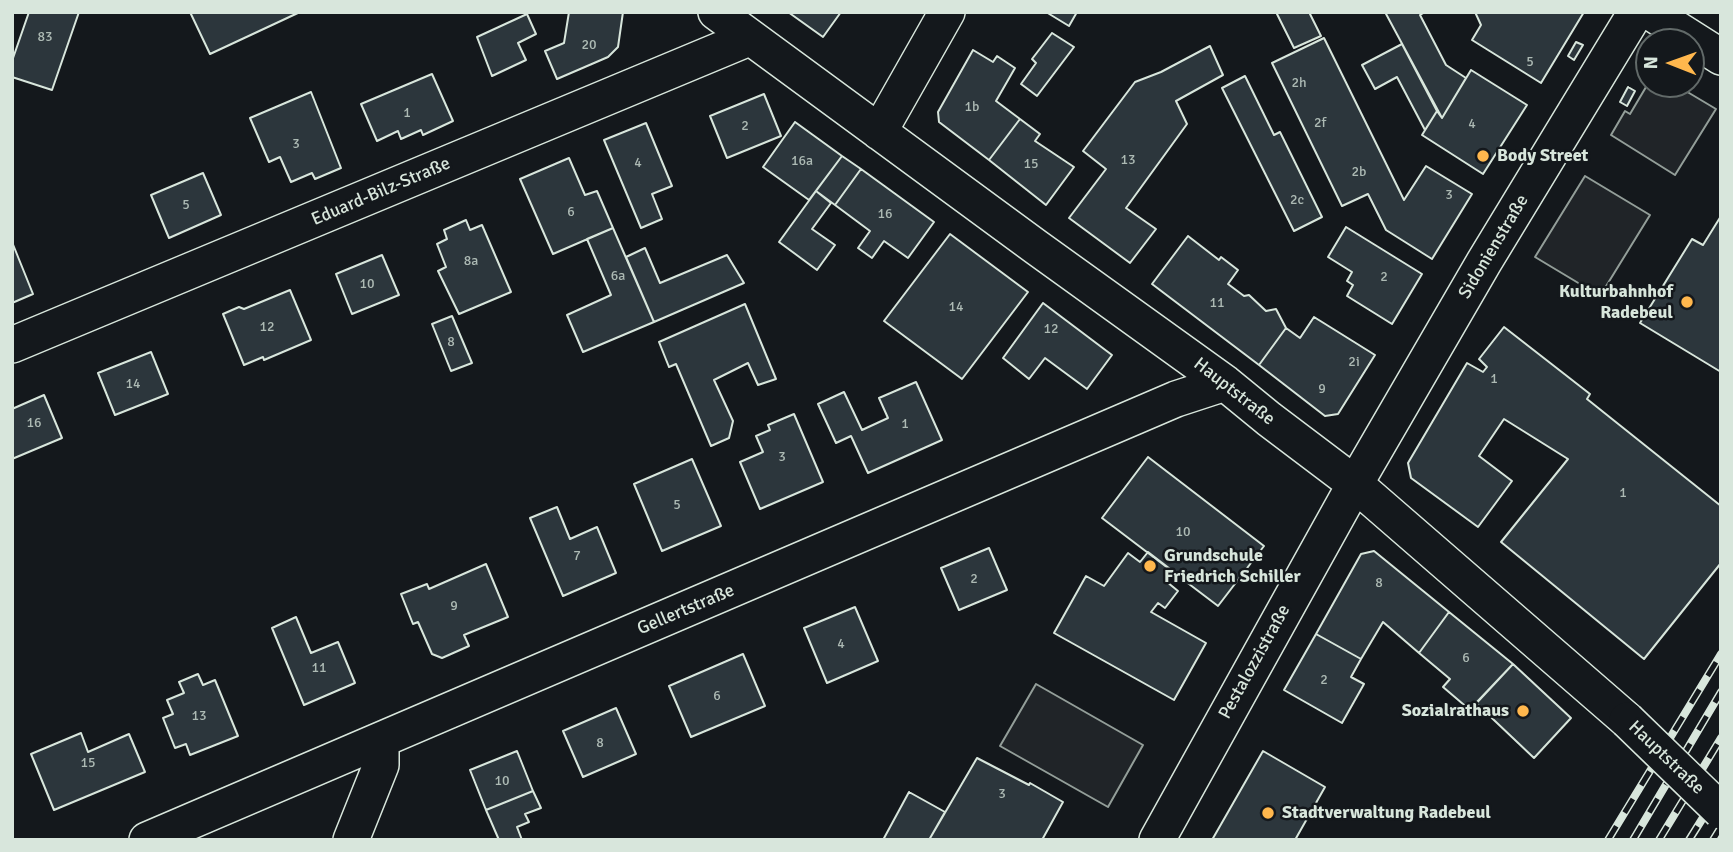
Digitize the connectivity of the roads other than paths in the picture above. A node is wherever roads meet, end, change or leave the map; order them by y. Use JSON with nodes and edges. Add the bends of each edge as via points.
{"nodes":[{"id":1,"x":716,"y":12,"type":"edge"},
{"id":2,"x":947,"y":12,"type":"edge"},
{"id":3,"x":1636,"y":12,"type":"edge"},
{"id":4,"x":1650,"y":12,"type":"edge"},
{"id":5,"x":749,"y":38,"type":"junction"},
{"id":6,"x":1721,"y":57,"type":"edge"},
{"id":7,"x":880,"y":132,"type":"junction"},
{"id":8,"x":12,"y":345,"type":"edge"},
{"id":9,"x":1225,"y":383,"type":"junction"},
{"id":10,"x":1354,"y":484,"type":"junction"},
{"id":11,"x":380,"y":741,"type":"junction"},
{"id":12,"x":1721,"y":811,"type":"edge"},
{"id":13,"x":147,"y":840,"type":"edge"},
{"id":14,"x":351,"y":840,"type":"edge"},
{"id":15,"x":1157,"y":840,"type":"edge"}],
"edges":[{"from":1,"to":5,"type":"street","name":"Hauptstraße"},
{"from":2,"to":7,"type":"street"},
{"from":3,"to":10,"type":"street","name":"Sidonienstraße"},
{"from":4,"to":6,"type":"street"},
{"from":5,"to":7,"type":"street","name":"Hauptstraße"},
{"from":5,"to":8,"type":"street","name":"Eduard-Bilz-Straße"},
{"from":7,"to":9,"type":"street","name":"Hauptstraße"},
{"from":9,"to":10,"type":"street","name":"Hauptstraße"},
{"from":9,"to":11,"type":"street","name":"Gellertstraße","via":[[1176,399]]},
{"from":10,"to":12,"type":"street","name":"Hauptstraße","bridge":true,"via":[[1626,720]]},
{"from":10,"to":15,"type":"street","name":"Pestalozzistraße"},
{"from":11,"to":13,"type":"street","name":"Gellertstraße"},
{"from":11,"to":14,"type":"street","via":[[381,765]]}]}
